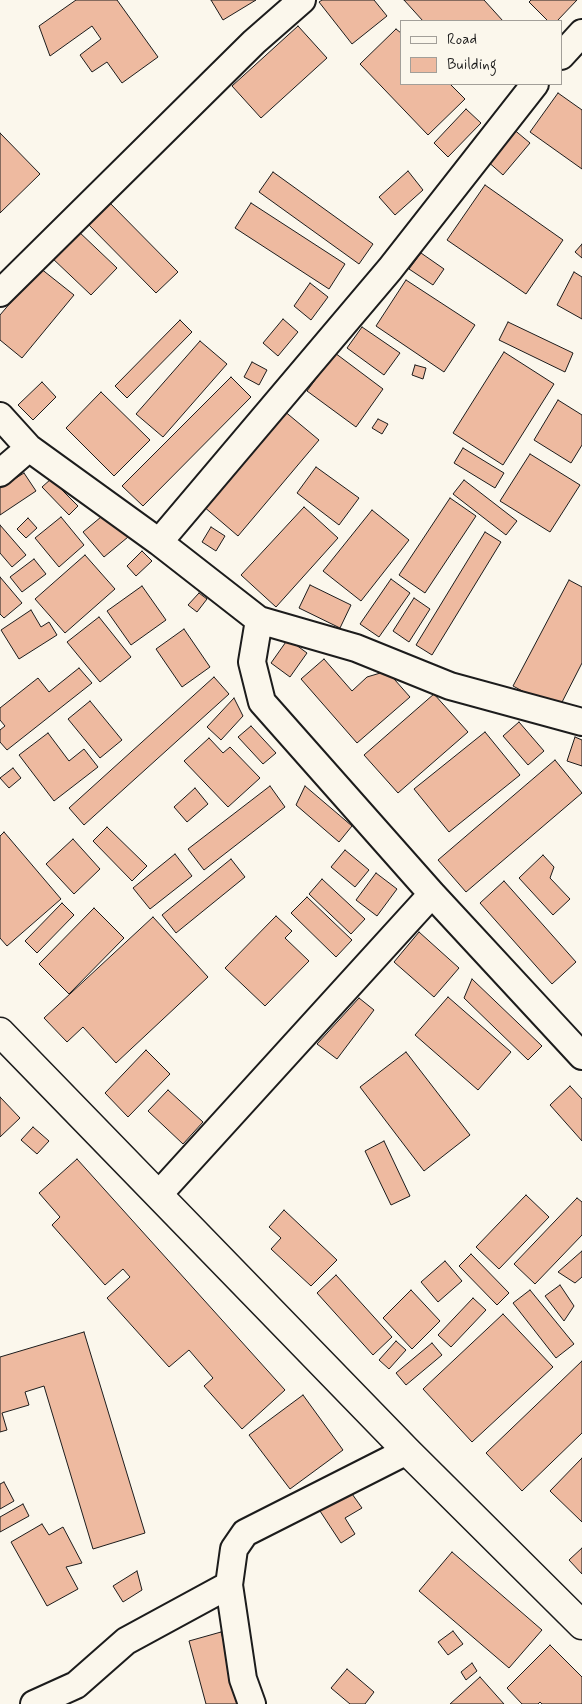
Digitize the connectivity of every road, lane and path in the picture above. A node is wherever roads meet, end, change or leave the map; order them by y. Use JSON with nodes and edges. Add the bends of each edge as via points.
{"nodes":[{"id":1,"x":302,"y":0,"type":"edge"},
{"id":2,"x":582,"y":33,"type":"edge"},
{"id":3,"x":562,"y":55,"type":"edge"},
{"id":4,"x":534,"y":85,"type":"edge"},
{"id":5,"x":0,"y":293,"type":"edge"},
{"id":6,"x":0,"y":416,"type":"edge"},
{"id":7,"x":29,"y":448,"type":"junction"},
{"id":8,"x":0,"y":473,"type":"edge"},
{"id":9,"x":159,"y":542,"type":"junction"},
{"id":10,"x":259,"y":620,"type":"junction"},
{"id":11,"x":582,"y":722,"type":"edge"},
{"id":12,"x":432,"y":894,"type":"junction"},
{"id":13,"x":0,"y":1032,"type":"edge"},
{"id":14,"x":582,"y":1056,"type":"edge"},
{"id":15,"x":159,"y":1194,"type":"junction"},
{"id":16,"x":407,"y":1451,"type":"junction"},
{"id":17,"x":229,"y":1585,"type":"junction"},
{"id":18,"x":582,"y":1625,"type":"edge"},
{"id":19,"x":34,"y":1704,"type":"edge"},
{"id":20,"x":252,"y":1704,"type":"edge"}],
"edges":[{"from":1,"to":5,"type":"street","via":[[254,42]]},
{"from":2,"to":3,"type":"street"},
{"from":4,"to":9,"type":"street","via":[[390,269]]},
{"from":6,"to":7,"type":"street"},
{"from":7,"to":8,"type":"street"},
{"from":7,"to":9,"type":"street"},
{"from":9,"to":10,"type":"street"},
{"from":10,"to":11,"type":"street","via":[[356,648],[450,686]]},
{"from":10,"to":12,"type":"street","via":[[252,662],[262,702]]},
{"from":12,"to":14,"type":"street"},
{"from":12,"to":15,"type":"street"},
{"from":13,"to":15,"type":"street"},
{"from":15,"to":16,"type":"street"},
{"from":16,"to":17,"type":"street","via":[[244,1533],[234,1549]]},
{"from":16,"to":18,"type":"street"},
{"from":17,"to":19,"type":"street","via":[[126,1641],[76,1685]]},
{"from":17,"to":20,"type":"street","via":[[243,1679]]}]}
